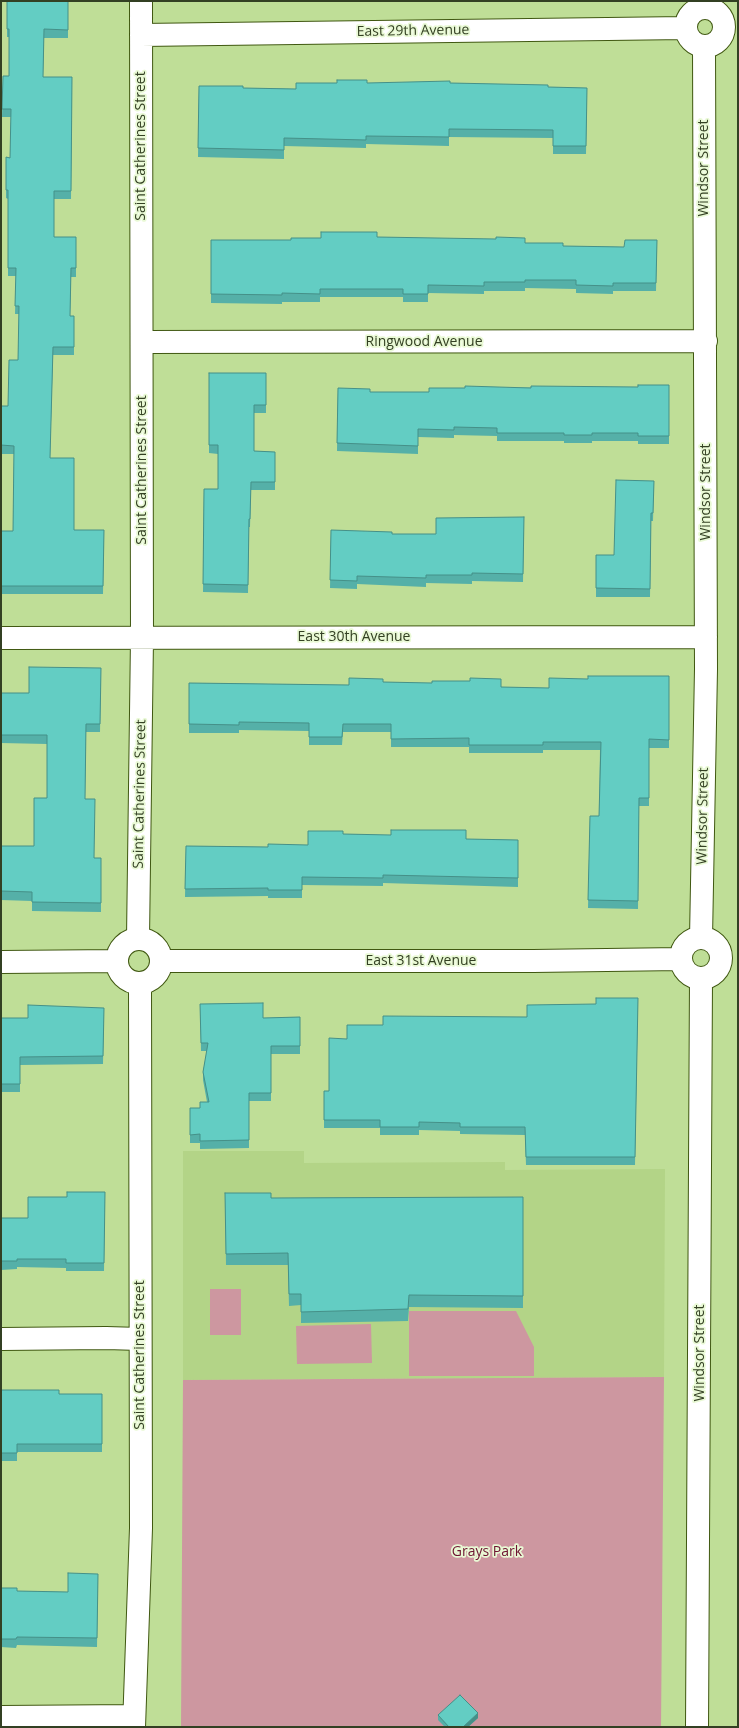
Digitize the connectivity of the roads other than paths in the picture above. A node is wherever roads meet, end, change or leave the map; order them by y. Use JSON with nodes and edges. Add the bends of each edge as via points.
{"nodes":[{"id":1,"x":142,"y":1,"type":"edge"},
{"id":2,"x":705,"y":4,"type":"edge"},
{"id":3,"x":685,"y":28,"type":"junction"},
{"id":4,"x":731,"y":28,"type":"edge"},
{"id":5,"x":141,"y":35,"type":"junction"},
{"id":6,"x":704,"y":46,"type":"junction"},
{"id":7,"x":706,"y":341,"type":"junction"},
{"id":8,"x":142,"y":342,"type":"junction"},
{"id":9,"x":706,"y":637,"type":"junction"},
{"id":10,"x":1,"y":638,"type":"edge"},
{"id":11,"x":142,"y":638,"type":"junction"},
{"id":12,"x":138,"y":938,"type":"junction"},
{"id":13,"x":701,"y":938,"type":"junction"},
{"id":14,"x":680,"y":959,"type":"junction"},
{"id":15,"x":730,"y":959,"type":"edge"},
{"id":16,"x":117,"y":961,"type":"junction"},
{"id":17,"x":1,"y":962,"type":"edge"},
{"id":18,"x":162,"y":962,"type":"junction"},
{"id":19,"x":702,"y":979,"type":"junction"},
{"id":20,"x":140,"y":983,"type":"junction"},
{"id":21,"x":1,"y":1339,"type":"edge"},
{"id":22,"x":140,"y":1339,"type":"junction"},
{"id":23,"x":1,"y":1717,"type":"edge"},
{"id":24,"x":134,"y":1721,"type":"edge"},
{"id":25,"x":697,"y":1727,"type":"edge"}],
"edges":[{"from":1,"to":5,"type":"street","name":"Saint Catherines Street"},
{"from":2,"to":3,"type":"street","via":[[688,16]]},
{"from":2,"to":4,"type":"street","via":[[716,11]]},
{"from":3,"to":5,"type":"street","name":"East 29th Avenue"},
{"from":3,"to":6,"type":"street","via":[[689,38]]},
{"from":4,"to":6,"type":"street","via":[[715,43]]},
{"from":5,"to":8,"type":"street","name":"Saint Catherines Street"},
{"from":6,"to":7,"type":"street","name":"Windsor Street"},
{"from":7,"to":8,"type":"street","name":"Ringwood Avenue"},
{"from":7,"to":9,"type":"street","name":"Windsor Street"},
{"from":8,"to":11,"type":"street","name":"Saint Catherines Street"},
{"from":9,"to":11,"type":"street","name":"East 30th Avenue"},
{"from":9,"to":13,"type":"street","name":"Windsor Street"},
{"from":10,"to":11,"type":"street","name":"East 30th Avenue"},
{"from":11,"to":12,"type":"street","name":"Saint Catherines Street"},
{"from":12,"to":16,"type":"street","via":[[126,943]]},
{"from":12,"to":18,"type":"street","via":[[158,948]]},
{"from":13,"to":14,"type":"street","via":[[693,939],[686,944]]},
{"from":13,"to":15,"type":"street","via":[[715,944]]},
{"from":14,"to":18,"type":"street","name":"East 31st Avenue"},
{"from":14,"to":19,"type":"street","via":[[687,973]]},
{"from":15,"to":19,"type":"street","via":[[715,973]]},
{"from":16,"to":17,"type":"street"},
{"from":16,"to":20,"type":"street","via":[[118,968],[127,979]]},
{"from":18,"to":20,"type":"street","via":[[152,979]]},
{"from":19,"to":25,"type":"street","name":"Windsor Street"},
{"from":20,"to":22,"type":"street","name":"Saint Catherines Street"},
{"from":21,"to":22,"type":"street"},
{"from":22,"to":24,"type":"street","name":"Saint Catherines Street","via":[[141,1528]]},
{"from":23,"to":24,"type":"street"}]}
